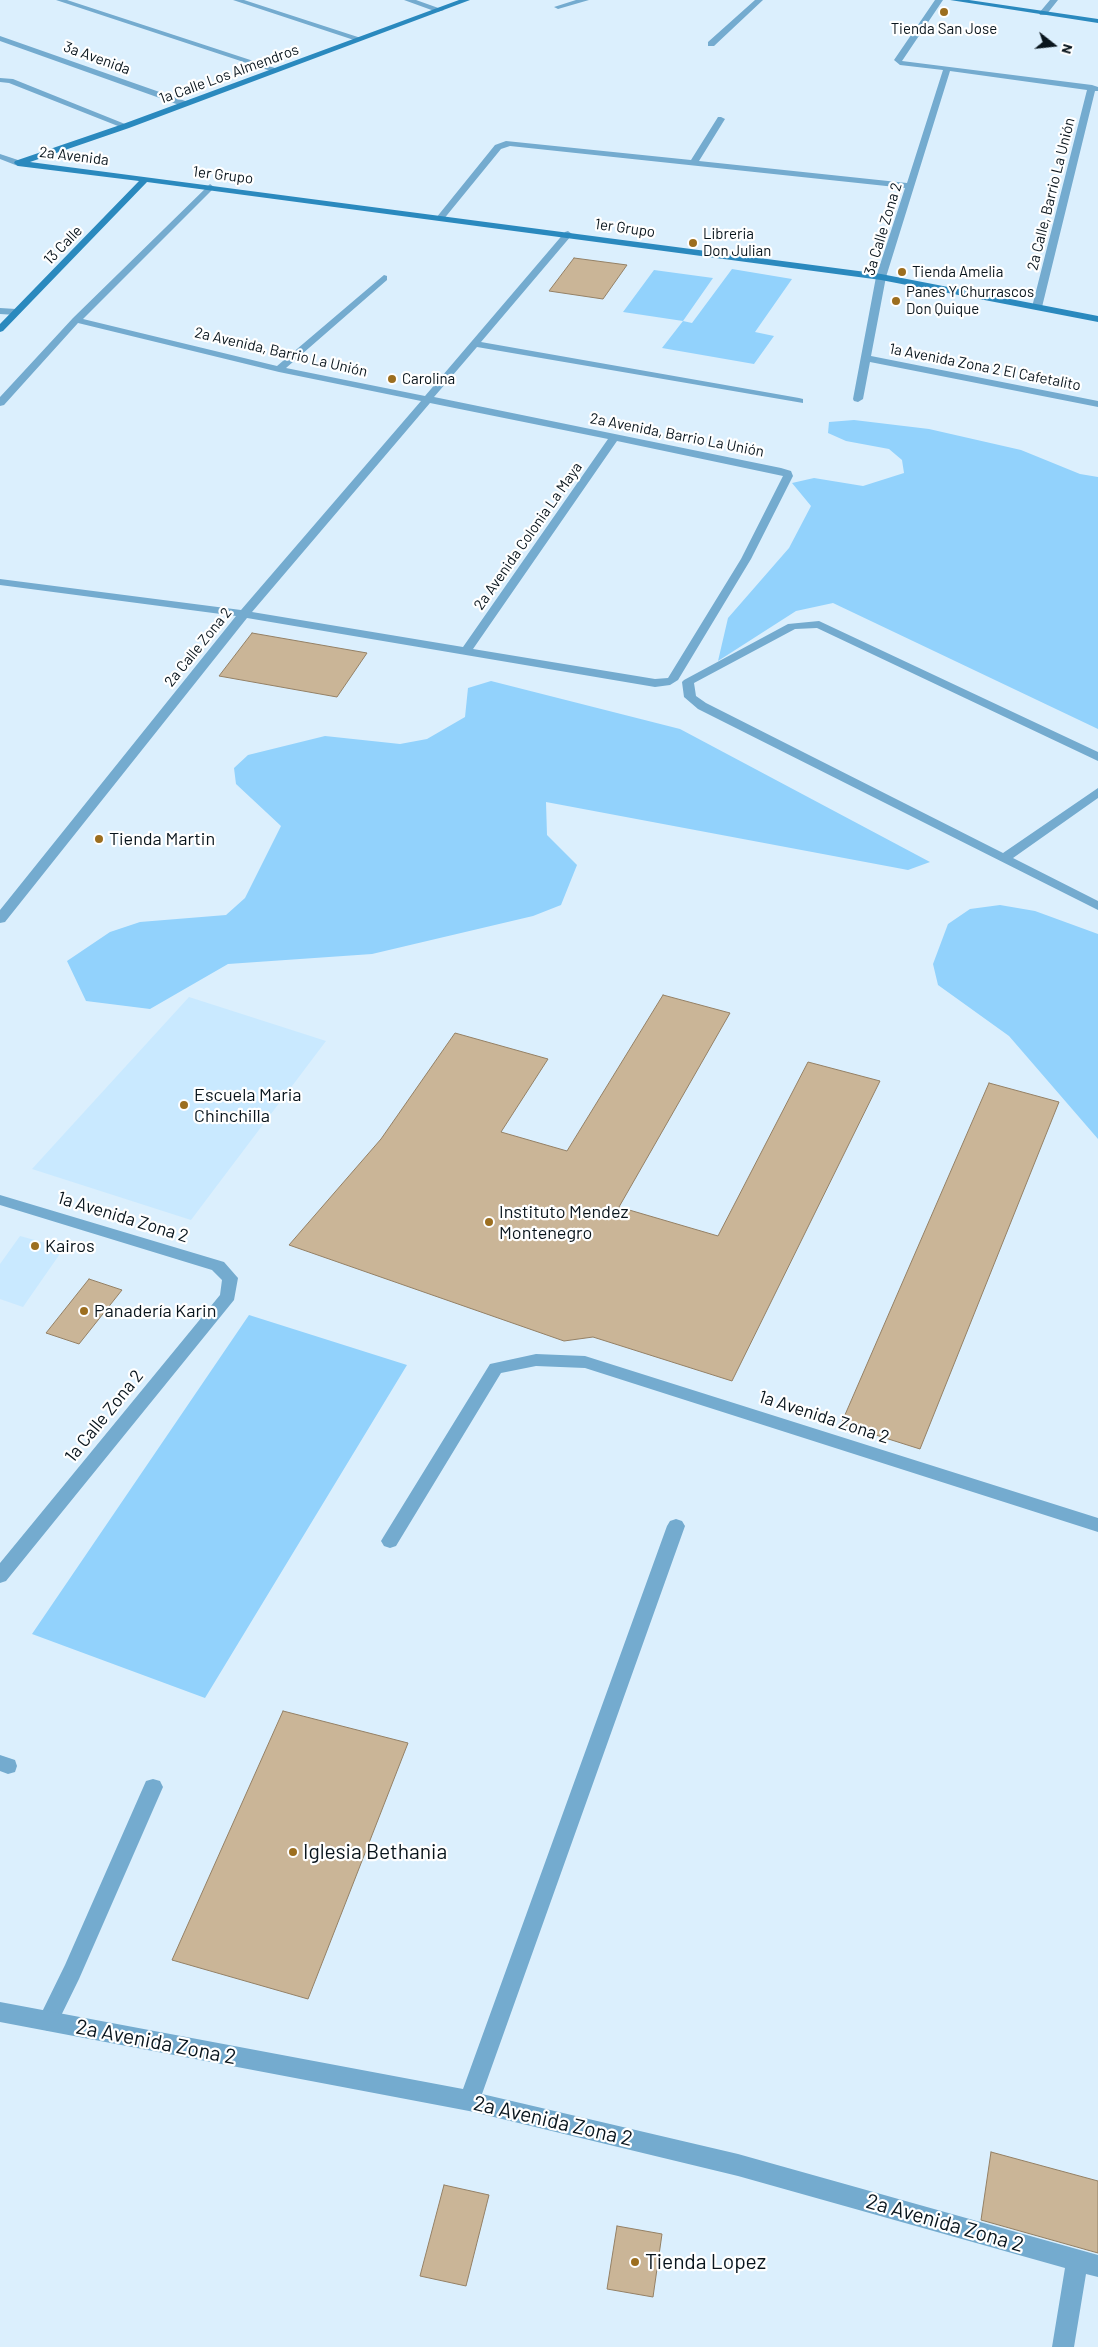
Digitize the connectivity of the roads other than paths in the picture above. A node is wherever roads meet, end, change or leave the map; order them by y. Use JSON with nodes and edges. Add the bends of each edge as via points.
{"nodes":[{"id":1,"x":60,"y":0,"type":"edge"},
{"id":2,"x":237,"y":0,"type":"edge"},
{"id":3,"x":408,"y":0,"type":"edge"},
{"id":4,"x":466,"y":0,"type":"edge"},
{"id":5,"x":585,"y":0,"type":"edge"},
{"id":6,"x":759,"y":0,"type":"edge"},
{"id":7,"x":939,"y":0,"type":"edge"},
{"id":8,"x":954,"y":0,"type":"edge"},
{"id":9,"x":1054,"y":0,"type":"edge"},
{"id":10,"x":558,"y":7,"type":"dead end"},
{"id":11,"x":440,"y":10,"type":"junction"},
{"id":12,"x":1043,"y":13,"type":"junction"},
{"id":13,"x":1098,"y":21,"type":"edge"},
{"id":14,"x":0,"y":38,"type":"edge"},
{"id":15,"x":360,"y":40,"type":"junction"},
{"id":16,"x":711,"y":44,"type":"dead end"},
{"id":17,"x":947,"y":69,"type":"junction"},
{"id":18,"x":277,"y":70,"type":"junction"},
{"id":19,"x":0,"y":80,"type":"edge"},
{"id":20,"x":1095,"y":88,"type":"edge"},
{"id":21,"x":185,"y":104,"type":"junction"},
{"id":22,"x":720,"y":118,"type":"dead end"},
{"id":23,"x":126,"y":126,"type":"junction"},
{"id":24,"x":0,"y":156,"type":"edge"},
{"id":25,"x":18,"y":163,"type":"junction"},
{"id":26,"x":692,"y":163,"type":"junction"},
{"id":27,"x":0,"y":170,"type":"edge"},
{"id":28,"x":146,"y":179,"type":"junction"},
{"id":29,"x":910,"y":186,"type":"junction"},
{"id":30,"x":210,"y":187,"type":"junction"},
{"id":31,"x":440,"y":218,"type":"junction"},
{"id":32,"x":568,"y":234,"type":"junction"},
{"id":33,"x":881,"y":277,"type":"junction"},
{"id":34,"x":384,"y":278,"type":"dead end"},
{"id":35,"x":1037,"y":307,"type":"junction"},
{"id":36,"x":0,"y":311,"type":"edge"},
{"id":37,"x":16,"y":312,"type":"junction"},
{"id":38,"x":1098,"y":319,"type":"edge"},
{"id":39,"x":76,"y":320,"type":"junction"},
{"id":40,"x":0,"y":329,"type":"edge"},
{"id":41,"x":475,"y":344,"type":"junction"},
{"id":42,"x":866,"y":358,"type":"junction"},
{"id":43,"x":280,"y":369,"type":"junction"},
{"id":44,"x":858,"y":399,"type":"dead end"},
{"id":45,"x":428,"y":401,"type":"junction"},
{"id":46,"x":798,"y":401,"type":"dead end"},
{"id":47,"x":0,"y":402,"type":"edge"},
{"id":48,"x":1098,"y":404,"type":"edge"},
{"id":49,"x":614,"y":438,"type":"junction"},
{"id":50,"x":0,"y":582,"type":"edge"},
{"id":51,"x":244,"y":614,"type":"junction"},
{"id":52,"x":466,"y":651,"type":"junction"},
{"id":53,"x":1098,"y":757,"type":"edge"},
{"id":54,"x":1098,"y":792,"type":"edge"},
{"id":55,"x":1003,"y":859,"type":"junction"},
{"id":56,"x":1098,"y":906,"type":"edge"},
{"id":57,"x":0,"y":919,"type":"edge"},
{"id":58,"x":0,"y":1200,"type":"edge"},
{"id":59,"x":230,"y":1278,"type":"joint"},
{"id":60,"x":676,"y":1526,"type":"dead end"},
{"id":61,"x":1098,"y":1526,"type":"edge"},
{"id":62,"x":390,"y":1541,"type":"dead end"},
{"id":63,"x":0,"y":1576,"type":"edge"},
{"id":64,"x":152,"y":1787,"type":"dead end"},
{"id":65,"x":0,"y":2012,"type":"edge"},
{"id":66,"x":48,"y":2021,"type":"junction"},
{"id":67,"x":469,"y":2101,"type":"junction"},
{"id":68,"x":1088,"y":2264,"type":"edge"},
{"id":69,"x":1063,"y":2347,"type":"edge"}],
"edges":[{"from":1,"to":18,"type":"street"},
{"from":2,"to":15,"type":"street"},
{"from":3,"to":11,"type":"street"},
{"from":4,"to":11,"type":"street","name":"1a Calle Los Almendros"},
{"from":5,"to":10,"type":"street"},
{"from":6,"to":16,"type":"street"},
{"from":7,"to":17,"type":"street","via":[[898,60],[900,63]]},
{"from":8,"to":12,"type":"street"},
{"from":9,"to":12,"type":"street"},
{"from":11,"to":15,"type":"street","name":"1a Calle Los Almendros"},
{"from":12,"to":13,"type":"street"},
{"from":14,"to":21,"type":"street","name":"3a Avenida"},
{"from":15,"to":18,"type":"street","name":"1a Calle Los Almendros"},
{"from":17,"to":20,"type":"street"},
{"from":17,"to":29,"type":"street","name":"3a Calle Zona 2"},
{"from":18,"to":21,"type":"street","name":"1a Calle Los Almendros"},
{"from":19,"to":23,"type":"street"},
{"from":20,"to":35,"type":"street","name":"2a Calle, Barrio La Unión"},
{"from":21,"to":23,"type":"street","name":"1a Calle Los Almendros"},
{"from":22,"to":26,"type":"street"},
{"from":23,"to":25,"type":"street","name":"1a Calle Los Almendros"},
{"from":24,"to":25,"type":"street","name":"2a Avenida"},
{"from":25,"to":27,"type":"street","name":"1a Calle Los Almendros"},
{"from":25,"to":28,"type":"street","name":"2a Avenida"},
{"from":26,"to":29,"type":"street"},
{"from":26,"to":31,"type":"street","via":[[502,144]]},
{"from":28,"to":30,"type":"street","name":"1er Grupo"},
{"from":28,"to":37,"type":"street","name":"13 Calle"},
{"from":29,"to":33,"type":"street","name":"3a Calle Zona 2"},
{"from":30,"to":31,"type":"street","name":"1er Grupo"},
{"from":30,"to":39,"type":"street"},
{"from":31,"to":32,"type":"street","name":"1er Grupo"},
{"from":32,"to":33,"type":"street","name":"1er Grupo"},
{"from":32,"to":41,"type":"street","name":"2a Calle Zona 2"},
{"from":33,"to":35,"type":"street","name":"1er Grupo"},
{"from":33,"to":42,"type":"street","name":"3a Calle Zona 2"},
{"from":34,"to":43,"type":"street"},
{"from":35,"to":38,"type":"street","name":"1er Grupo"},
{"from":36,"to":37,"type":"street"},
{"from":37,"to":40,"type":"street","name":"13 Calle"},
{"from":39,"to":43,"type":"street","name":"2a Avenida, Barrio La Unión"},
{"from":39,"to":47,"type":"street"},
{"from":41,"to":45,"type":"street","name":"2a Calle Zona 2"},
{"from":41,"to":46,"type":"street"},
{"from":42,"to":44,"type":"street","name":"3a Calle Zona 2"},
{"from":42,"to":48,"type":"street","name":"1a Avenida Zona 2 El Cafetalito"},
{"from":43,"to":45,"type":"street","name":"2a Avenida, Barrio La Unión"},
{"from":45,"to":49,"type":"street","name":"2a Avenida, Barrio La Unión"},
{"from":45,"to":51,"type":"street","name":"2a Calle Zona 2"},
{"from":49,"to":52,"type":"street","name":"2a Avenida Colonia La Maya"},
{"from":49,"to":52,"type":"street","name":"2a Avenida, Barrio La Unión","via":[[781,471],[788,476],[746,559],[672,680],[655,683]]},
{"from":50,"to":51,"type":"street"},
{"from":51,"to":52,"type":"street"},
{"from":51,"to":57,"type":"street","name":"2a Calle Zona 2"},
{"from":53,"to":55,"type":"street","via":[[819,624],[792,626],[688,682],[690,697],[702,706]]},
{"from":54,"to":55,"type":"street"},
{"from":55,"to":56,"type":"street"},
{"from":58,"to":59,"type":"street","name":"1a Avenida Zona 2","via":[[218,1266]]},
{"from":59,"to":63,"type":"street","name":"1a Calle Zona 2","via":[[228,1296]]},
{"from":60,"to":67,"type":"street"},
{"from":61,"to":62,"type":"street","name":"1a Avenida Zona 2","via":[[585,1362],[536,1360],[496,1368]]},
{"from":64,"to":66,"type":"street"},
{"from":65,"to":66,"type":"street","name":"2a Avenida Zona 2"},
{"from":66,"to":67,"type":"street","name":"2a Avenida Zona 2"},
{"from":67,"to":68,"type":"street","name":"2a Avenida Zona 2","via":[[738,2165]]},
{"from":68,"to":69,"type":"street"}]}
